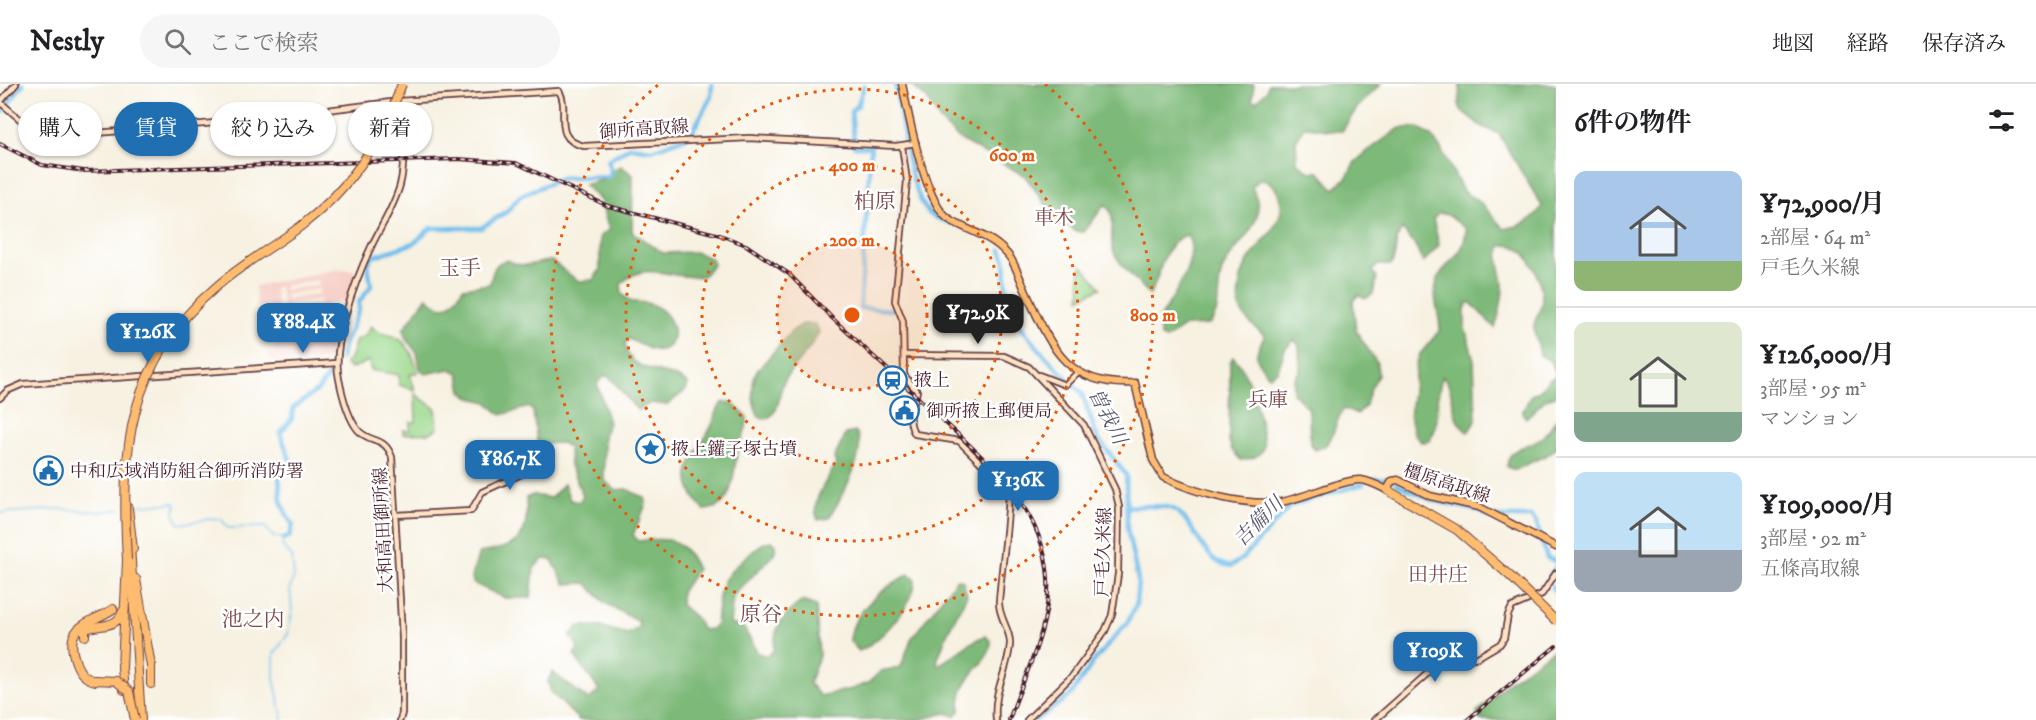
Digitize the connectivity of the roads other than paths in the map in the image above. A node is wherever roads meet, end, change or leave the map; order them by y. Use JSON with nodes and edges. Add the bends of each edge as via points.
{"nodes":[{"id":1,"x":16,"y":84,"type":"edge"},
{"id":2,"x":400,"y":84,"type":"edge"},
{"id":3,"x":902,"y":84,"type":"edge"},
{"id":4,"x":399,"y":101,"type":"junction"},
{"id":5,"x":0,"y":102,"type":"edge"},
{"id":6,"x":914,"y":143,"type":"junction"},
{"id":7,"x":903,"y":146,"type":"junction"},
{"id":8,"x":175,"y":331,"type":"junction"},
{"id":9,"x":904,"y":355,"type":"junction"},
{"id":10,"x":337,"y":363,"type":"junction"},
{"id":11,"x":1076,"y":374,"type":"junction"},
{"id":12,"x":1039,"y":375,"type":"junction"},
{"id":13,"x":0,"y":398,"type":"edge"},
{"id":14,"x":546,"y":463,"type":"dead end"},
{"id":15,"x":1387,"y":490,"type":"junction"},
{"id":16,"x":396,"y":515,"type":"junction"},
{"id":17,"x":1556,"y":548,"type":"edge"},
{"id":18,"x":1556,"y":573,"type":"edge"},
{"id":19,"x":131,"y":586,"type":"junction"},
{"id":20,"x":124,"y":606,"type":"junction"},
{"id":21,"x":114,"y":609,"type":"dead end"},
{"id":22,"x":90,"y":620,"type":"junction"},
{"id":23,"x":1556,"y":621,"type":"edge"},
{"id":24,"x":80,"y":662,"type":"dead end"},
{"id":25,"x":96,"y":681,"type":"junction"},
{"id":26,"x":151,"y":684,"type":"dead end"},
{"id":27,"x":125,"y":693,"type":"dead end"},
{"id":28,"x":138,"y":720,"type":"edge"},
{"id":29,"x":400,"y":720,"type":"edge"},
{"id":30,"x":996,"y":720,"type":"edge"},
{"id":31,"x":1027,"y":720,"type":"edge"},
{"id":32,"x":1375,"y":720,"type":"edge"}],
"edges":[{"from":1,"to":5,"type":"main road"},
{"from":2,"to":4,"type":"main road","name":"大和高田御所線"},
{"from":2,"to":8,"type":"highway","bridge":true,"via":[[376,142],[345,186],[302,225],[215,287]]},
{"from":3,"to":6,"type":"main road"},
{"from":4,"to":5,"type":"main road","name":"御所高取線","via":[[239,121],[49,137],[37,134]]},
{"from":4,"to":7,"type":"main road","name":"御所高取線","via":[[559,91],[564,130],[577,145],[766,138]]},
{"from":4,"to":10,"type":"main road","name":"大和高田御所線","via":[[403,152],[400,184],[360,274]]},
{"from":6,"to":7,"type":"main road","name":"御所高取線"},
{"from":6,"to":11,"type":"main road","via":[[927,184],[942,213],[989,238],[1005,252],[1050,341]]},
{"from":7,"to":9,"type":"main road","via":[[907,181],[896,302],[903,321]]},
{"from":8,"to":19,"type":"highway","bridge":true,"via":[[138,413],[129,460]]},
{"from":8,"to":19,"type":"highway","bridge":true,"via":[[146,379],[130,432],[124,490]]},
{"from":9,"to":12,"type":"main road","name":"戸毛久米線","via":[[1004,356]]},
{"from":9,"to":30,"type":"main road","via":[[904,375],[917,391],[911,411],[913,433],[959,441],[1008,489],[999,602],[1010,643],[997,687]]},
{"from":10,"to":13,"type":"main road","via":[[23,384]]},
{"from":10,"to":16,"type":"main road","name":"大和高田御所線","via":[[338,378],[355,426],[362,434],[384,443],[390,452]]},
{"from":11,"to":12,"type":"main road","via":[[1066,384]]},
{"from":11,"to":15,"type":"main road","name":"橿原高取線","via":[[1135,383],[1156,468],[1173,482],[1227,498],[1270,503],[1352,480],[1365,480]]},
{"from":12,"to":31,"type":"main road","name":"戸毛久米線","via":[[1084,425],[1115,489],[1119,507],[1118,581],[1105,631],[1073,675]]},
{"from":14,"to":16,"type":"main road","via":[[488,488],[471,511]]},
{"from":15,"to":17,"type":"main road","name":"橿原高取線","via":[[1392,481],[1398,480],[1430,496],[1479,507]]},
{"from":15,"to":23,"type":"highway","bridge":true,"via":[[1457,530]]},
{"from":16,"to":29,"type":"main road","name":"大和高田御所線","via":[[402,637]]},
{"from":18,"to":32,"type":"main road","via":[[1542,594],[1512,608],[1500,644],[1478,657],[1436,666]]},
{"from":19,"to":20,"type":"highway"},
{"from":19,"to":26,"type":"highway","via":[[150,662]]},
{"from":19,"to":28,"type":"highway"},
{"from":20,"to":22,"type":"highway","via":[[117,621],[86,628],[85,636],[82,629]]},
{"from":20,"to":27,"type":"highway"},
{"from":21,"to":22,"type":"highway"},
{"from":22,"to":25,"type":"highway","via":[[76,630],[72,648],[80,672]]},
{"from":24,"to":25,"type":"highway","via":[[86,675]]},
{"from":25,"to":28,"type":"highway","bridge":true,"via":[[116,681],[129,691]]}]}
